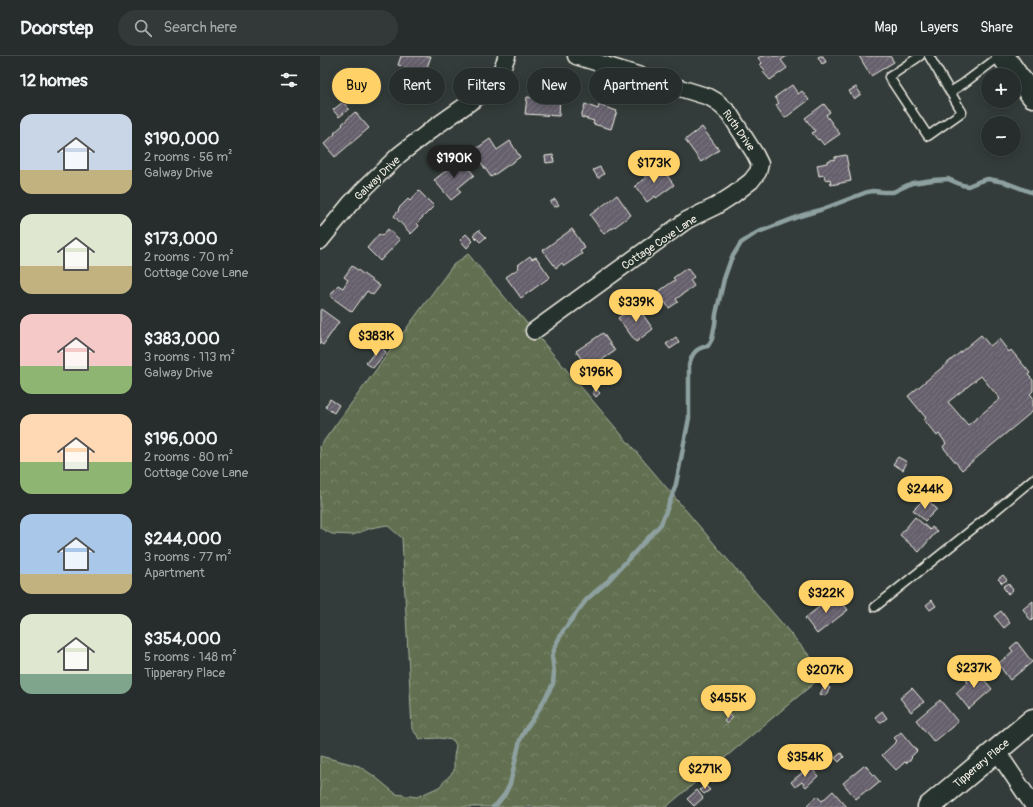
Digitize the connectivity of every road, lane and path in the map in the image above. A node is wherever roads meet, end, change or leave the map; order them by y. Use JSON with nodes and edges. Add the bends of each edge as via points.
{"nodes":[{"id":1,"x":507,"y":56,"type":"edge"},
{"id":2,"x":576,"y":56,"type":"edge"},
{"id":3,"x":920,"y":56,"type":"edge"},
{"id":4,"x":929,"y":56,"type":"edge"},
{"id":5,"x":1000,"y":56,"type":"edge"},
{"id":6,"x":1003,"y":56,"type":"edge"},
{"id":7,"x":950,"y":92,"type":"junction"},
{"id":8,"x":1033,"y":96,"type":"edge"},
{"id":9,"x":760,"y":164,"type":"joint"},
{"id":10,"x":320,"y":241,"type":"edge"},
{"id":11,"x":534,"y":331,"type":"dead end"},
{"id":12,"x":1033,"y":479,"type":"edge"},
{"id":13,"x":875,"y":607,"type":"dead end"},
{"id":14,"x":1033,"y":720,"type":"edge"},
{"id":15,"x":996,"y":750,"type":"junction"},
{"id":16,"x":1033,"y":805,"type":"edge"},
{"id":17,"x":929,"y":807,"type":"edge"}],
"edges":[{"from":1,"to":10,"type":"street","name":"Galway Drive","via":[[493,83],[399,156],[350,204]]},
{"from":2,"to":9,"type":"street","name":"Ruth Drive","via":[[716,101],[729,113]]},
{"from":3,"to":7,"type":"lane","via":[[889,77],[928,136],[962,112]]},
{"from":4,"to":7,"type":"lane"},
{"from":5,"to":7,"type":"lane"},
{"from":6,"to":8,"type":"street"},
{"from":9,"to":11,"type":"street","name":"Cottage Cove Lane","via":[[751,181],[733,195],[687,220]]},
{"from":12,"to":13,"type":"lane"},
{"from":14,"to":15,"type":"street","name":"Tipperary Place"},
{"from":15,"to":16,"type":"street"},
{"from":15,"to":17,"type":"street","name":"Tipperary Place"}]}
